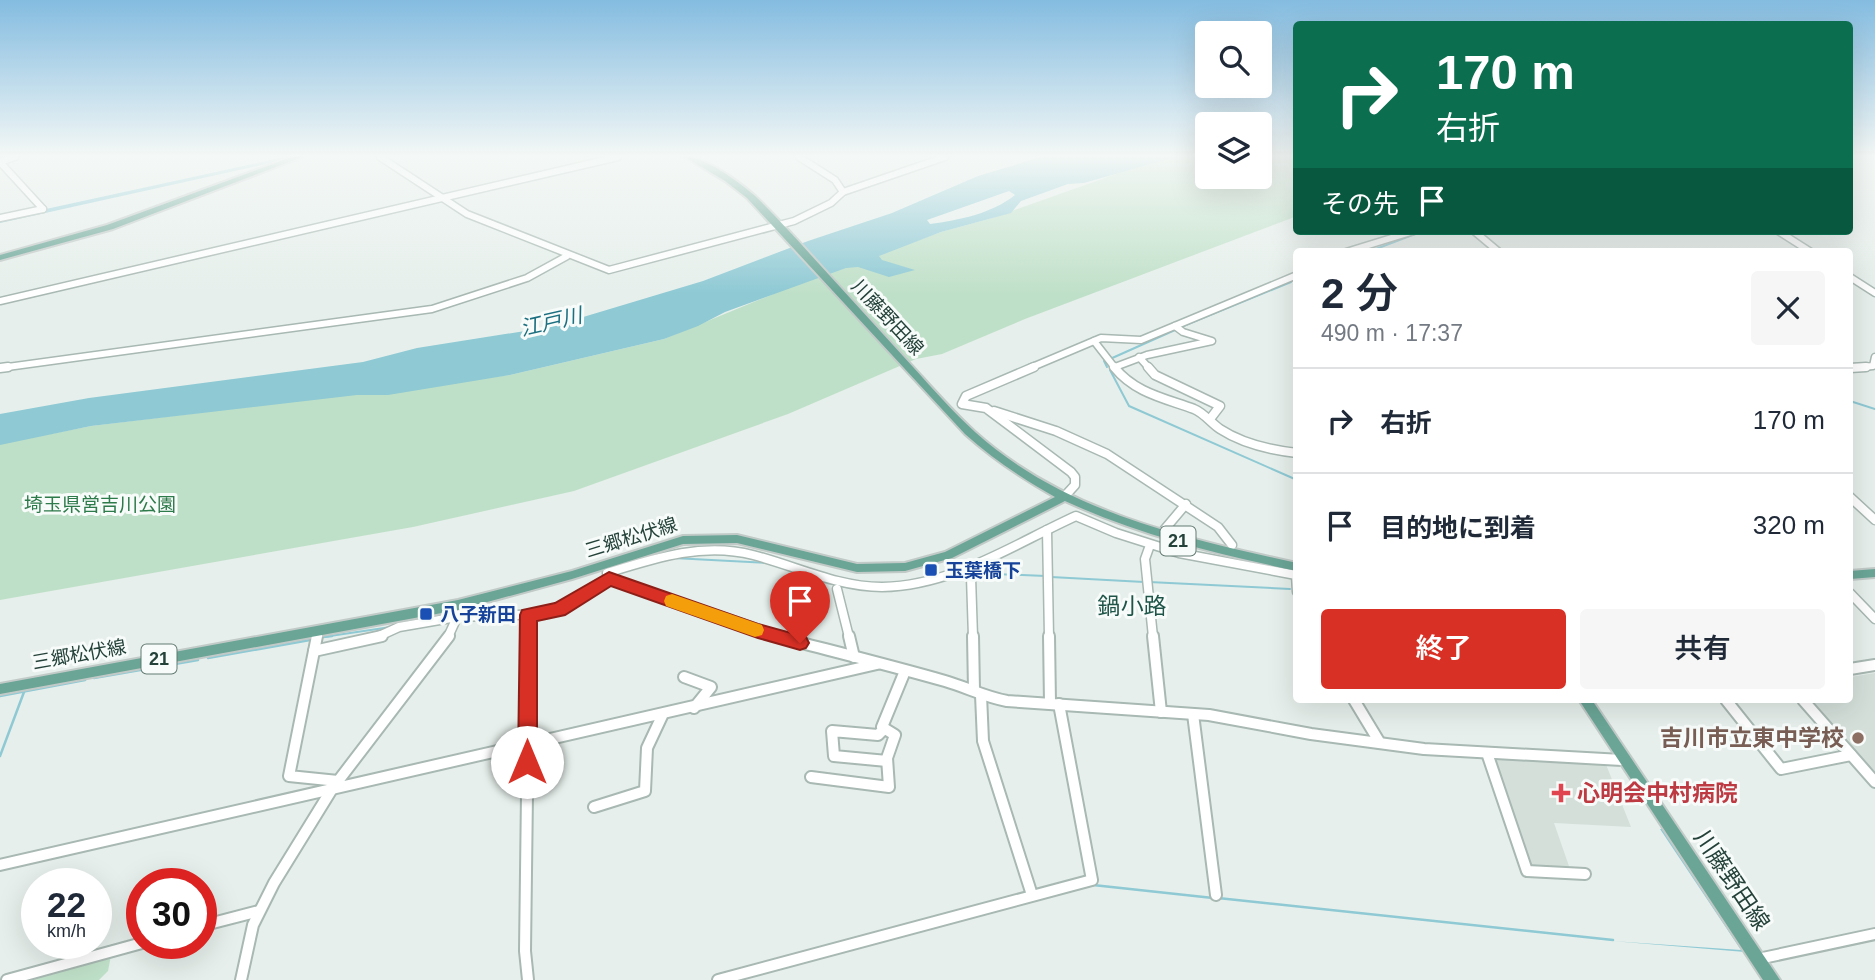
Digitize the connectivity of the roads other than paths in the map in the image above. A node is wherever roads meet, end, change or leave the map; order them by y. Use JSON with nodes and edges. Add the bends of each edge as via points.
{"nodes":[{"id":1,"x":37,"y":203,"type":"edge"},
{"id":2,"x":175,"y":203,"type":"edge"},
{"id":3,"x":421,"y":203,"type":"edge"},
{"id":4,"x":449,"y":203,"type":"edge"},
{"id":5,"x":756,"y":203,"type":"edge"},
{"id":6,"x":829,"y":203,"type":"edge"},
{"id":7,"x":0,"y":218,"type":"edge"},
{"id":8,"x":778,"y":227,"type":"junction"},
{"id":9,"x":1401,"y":235,"type":"edge"},
{"id":10,"x":1479,"y":235,"type":"edge"},
{"id":11,"x":1784,"y":235,"type":"edge"},
{"id":12,"x":1359,"y":248,"type":"edge"},
{"id":13,"x":1494,"y":248,"type":"edge"},
{"id":14,"x":1805,"y":248,"type":"edge"},
{"id":15,"x":567,"y":256,"type":"junction"},
{"id":16,"x":0,"y":258,"type":"edge"},
{"id":17,"x":1293,"y":277,"type":"edge"},
{"id":18,"x":1853,"y":279,"type":"edge"},
{"id":19,"x":1875,"y":293,"type":"edge"},
{"id":20,"x":0,"y":301,"type":"edge"},
{"id":21,"x":1175,"y":326,"type":"junction"},
{"id":22,"x":1094,"y":341,"type":"junction"},
{"id":23,"x":1139,"y":357,"type":"junction"},
{"id":24,"x":1875,"y":357,"type":"edge"},
{"id":25,"x":1115,"y":367,"type":"junction"},
{"id":26,"x":1874,"y":367,"type":"edge"},
{"id":27,"x":0,"y":368,"type":"edge"},
{"id":28,"x":1853,"y":368,"type":"edge"},
{"id":29,"x":986,"y":408,"type":"junction"},
{"id":30,"x":1210,"y":419,"type":"junction"},
{"id":31,"x":1293,"y":452,"type":"edge"},
{"id":32,"x":1065,"y":497,"type":"junction"},
{"id":33,"x":1853,"y":500,"type":"edge"},
{"id":34,"x":1186,"y":504,"type":"junction"},
{"id":35,"x":1875,"y":520,"type":"edge"},
{"id":36,"x":1047,"y":530,"type":"junction"},
{"id":37,"x":1164,"y":530,"type":"dead end"},
{"id":38,"x":1154,"y":544,"type":"junction"},
{"id":39,"x":1232,"y":545,"type":"dead end"},
{"id":40,"x":1293,"y":566,"type":"edge"},
{"id":41,"x":966,"y":570,"type":"junction"},
{"id":42,"x":607,"y":572,"type":"junction"},
{"id":43,"x":1875,"y":573,"type":"edge"},
{"id":44,"x":1293,"y":574,"type":"edge"},
{"id":45,"x":1853,"y":575,"type":"edge"},
{"id":46,"x":837,"y":589,"type":"dead end"},
{"id":47,"x":1853,"y":596,"type":"edge"},
{"id":48,"x":458,"y":611,"type":"junction"},
{"id":49,"x":528,"y":615,"type":"junction"},
{"id":50,"x":1875,"y":619,"type":"edge"},
{"id":51,"x":318,"y":632,"type":"junction"},
{"id":52,"x":314,"y":651,"type":"junction"},
{"id":53,"x":854,"y":657,"type":"junction"},
{"id":54,"x":880,"y":664,"type":"junction"},
{"id":55,"x":1875,"y":665,"type":"edge"},
{"id":56,"x":1853,"y":669,"type":"edge"},
{"id":57,"x":905,"y":671,"type":"junction"},
{"id":58,"x":684,"y":677,"type":"dead end"},
{"id":59,"x":0,"y":689,"type":"edge"},
{"id":60,"x":977,"y":692,"type":"junction"},
{"id":61,"x":1356,"y":703,"type":"edge"},
{"id":62,"x":1587,"y":703,"type":"edge"},
{"id":63,"x":1728,"y":703,"type":"edge"},
{"id":64,"x":1806,"y":703,"type":"edge"},
{"id":65,"x":1055,"y":704,"type":"junction"},
{"id":66,"x":694,"y":708,"type":"junction"},
{"id":67,"x":1161,"y":712,"type":"junction"},
{"id":68,"x":1193,"y":714,"type":"junction"},
{"id":69,"x":662,"y":716,"type":"junction"},
{"id":70,"x":884,"y":729,"type":"junction"},
{"id":71,"x":1380,"y":743,"type":"junction"},
{"id":72,"x":528,"y":745,"type":"junction"},
{"id":73,"x":1487,"y":753,"type":"junction"},
{"id":74,"x":1851,"y":755,"type":"junction"},
{"id":75,"x":1622,"y":760,"type":"junction"},
{"id":76,"x":887,"y":761,"type":"junction"},
{"id":77,"x":811,"y":778,"type":"dead end"},
{"id":78,"x":1875,"y":782,"type":"edge"},
{"id":79,"x":335,"y":785,"type":"junction"},
{"id":80,"x":594,"y":807,"type":"dead end"},
{"id":81,"x":0,"y":865,"type":"edge"},
{"id":82,"x":1585,"y":874,"type":"dead end"},
{"id":83,"x":1032,"y":895,"type":"junction"},
{"id":84,"x":1216,"y":895,"type":"dead end"},
{"id":85,"x":259,"y":911,"type":"junction"},
{"id":86,"x":217,"y":922,"type":"edge"},
{"id":87,"x":1875,"y":934,"type":"edge"},
{"id":88,"x":126,"y":947,"type":"edge"},
{"id":89,"x":1758,"y":959,"type":"junction"},
{"id":90,"x":7,"y":980,"type":"edge"},
{"id":91,"x":241,"y":980,"type":"edge"},
{"id":92,"x":528,"y":980,"type":"edge"},
{"id":93,"x":718,"y":980,"type":"edge"},
{"id":94,"x":1772,"y":980,"type":"edge"}],
"edges":[{"from":1,"to":7,"type":"street","via":[[43,209]]},
{"from":2,"to":16,"type":"main road","via":[[110,227]]},
{"from":3,"to":20,"type":"street"},
{"from":4,"to":15,"type":"street"},
{"from":5,"to":8,"type":"main road","name":"川藤野田線"},
{"from":6,"to":8,"type":"street"},
{"from":8,"to":15,"type":"street","via":[[609,270]]},
{"from":8,"to":32,"type":"main road","name":"川藤野田線","via":[[956,419],[992,452]]},
{"from":9,"to":12,"type":"street"},
{"from":10,"to":13,"type":"street"},
{"from":11,"to":14,"type":"street"},
{"from":15,"to":27,"type":"street","via":[[527,278],[432,309]]},
{"from":17,"to":21,"type":"street"},
{"from":18,"to":19,"type":"street"},
{"from":21,"to":22,"type":"street","via":[[1137,341],[1107,337]]},
{"from":21,"to":23,"type":"street","via":[[1212,341]]},
{"from":22,"to":25,"type":"street"},
{"from":22,"to":29,"type":"street","via":[[974,391],[962,402]]},
{"from":23,"to":25,"type":"street"},
{"from":23,"to":30,"type":"street","via":[[1155,375],[1220,407]]},
{"from":24,"to":26,"type":"street"},
{"from":25,"to":30,"type":"street","via":[[1130,383]]},
{"from":26,"to":28,"type":"street"},
{"from":29,"to":32,"type":"street","via":[[1071,472],[1074,485]]},
{"from":29,"to":34,"type":"street","via":[[1099,450]]},
{"from":30,"to":31,"type":"street","via":[[1228,434],[1259,448]]},
{"from":32,"to":40,"type":"main road","number":"21","via":[[1151,533]]},
{"from":32,"to":42,"type":"main road","name":"三郷松伏線","number":"21","via":[[948,555],[905,567],[858,568],[755,542],[717,538],[683,540]]},
{"from":33,"to":35,"type":"street"},
{"from":34,"to":37,"type":"street"},
{"from":34,"to":39,"type":"street","via":[[1226,534]]},
{"from":36,"to":38,"type":"street","via":[[1076,516]]},
{"from":36,"to":41,"type":"street"},
{"from":36,"to":65,"type":"street"},
{"from":38,"to":44,"type":"street"},
{"from":38,"to":67,"type":"street","via":[[1145,559]]},
{"from":41,"to":42,"type":"street","via":[[922,584],[859,586],[752,554],[717,550],[681,552]]},
{"from":41,"to":60,"type":"street","via":[[971,577]]},
{"from":42,"to":48,"type":"main road","name":"三郷松伏線","number":"21"},
{"from":42,"to":49,"type":"street","via":[[559,610]]},
{"from":42,"to":53,"type":"street","via":[[758,631]]},
{"from":43,"to":45,"type":"main road"},
{"from":46,"to":53,"type":"street"},
{"from":47,"to":50,"type":"street"},
{"from":48,"to":49,"type":"street"},
{"from":48,"to":51,"type":"main road","name":"三郷松伏線","number":"21"},
{"from":48,"to":52,"type":"street","via":[[379,637]]},
{"from":48,"to":79,"type":"street","via":[[455,626],[419,681]]},
{"from":49,"to":72,"type":"street"},
{"from":51,"to":52,"type":"street"},
{"from":51,"to":59,"type":"main road","name":"三郷松伏線","number":"21"},
{"from":52,"to":79,"type":"street","via":[[289,776]]},
{"from":53,"to":54,"type":"street"},
{"from":54,"to":57,"type":"street"},
{"from":54,"to":66,"type":"street"},
{"from":55,"to":56,"type":"street"},
{"from":57,"to":60,"type":"street"},
{"from":57,"to":70,"type":"street"},
{"from":58,"to":66,"type":"street","via":[[711,687]]},
{"from":60,"to":65,"type":"street","via":[[1007,701]]},
{"from":60,"to":83,"type":"street","via":[[983,741]]},
{"from":61,"to":71,"type":"street"},
{"from":62,"to":75,"type":"main road","name":"川藤野田線"},
{"from":63,"to":74,"type":"street","via":[[1781,769]]},
{"from":64,"to":74,"type":"street"},
{"from":65,"to":67,"type":"street"},
{"from":65,"to":83,"type":"street","via":[[1092,880]]},
{"from":66,"to":69,"type":"street"},
{"from":67,"to":68,"type":"street"},
{"from":68,"to":71,"type":"street"},
{"from":68,"to":84,"type":"street"},
{"from":69,"to":72,"type":"street"},
{"from":69,"to":80,"type":"street","via":[[647,748],[645,790]]},
{"from":70,"to":76,"type":"street","via":[[895,735]]},
{"from":70,"to":76,"type":"street","via":[[878,735],[832,730],[834,756]]},
{"from":71,"to":73,"type":"street"},
{"from":72,"to":79,"type":"street"},
{"from":72,"to":92,"type":"street"},
{"from":73,"to":75,"type":"street"},
{"from":73,"to":82,"type":"street","via":[[1527,871]]},
{"from":74,"to":78,"type":"street"},
{"from":75,"to":89,"type":"main road","name":"川藤野田線"},
{"from":76,"to":77,"type":"street","via":[[889,787]]},
{"from":79,"to":81,"type":"street"},
{"from":79,"to":85,"type":"street"},
{"from":83,"to":93,"type":"street"},
{"from":85,"to":86,"type":"street"},
{"from":85,"to":91,"type":"street"},
{"from":87,"to":89,"type":"street"},
{"from":88,"to":90,"type":"street"},
{"from":89,"to":94,"type":"main road","name":"川藤野田線"}]}
